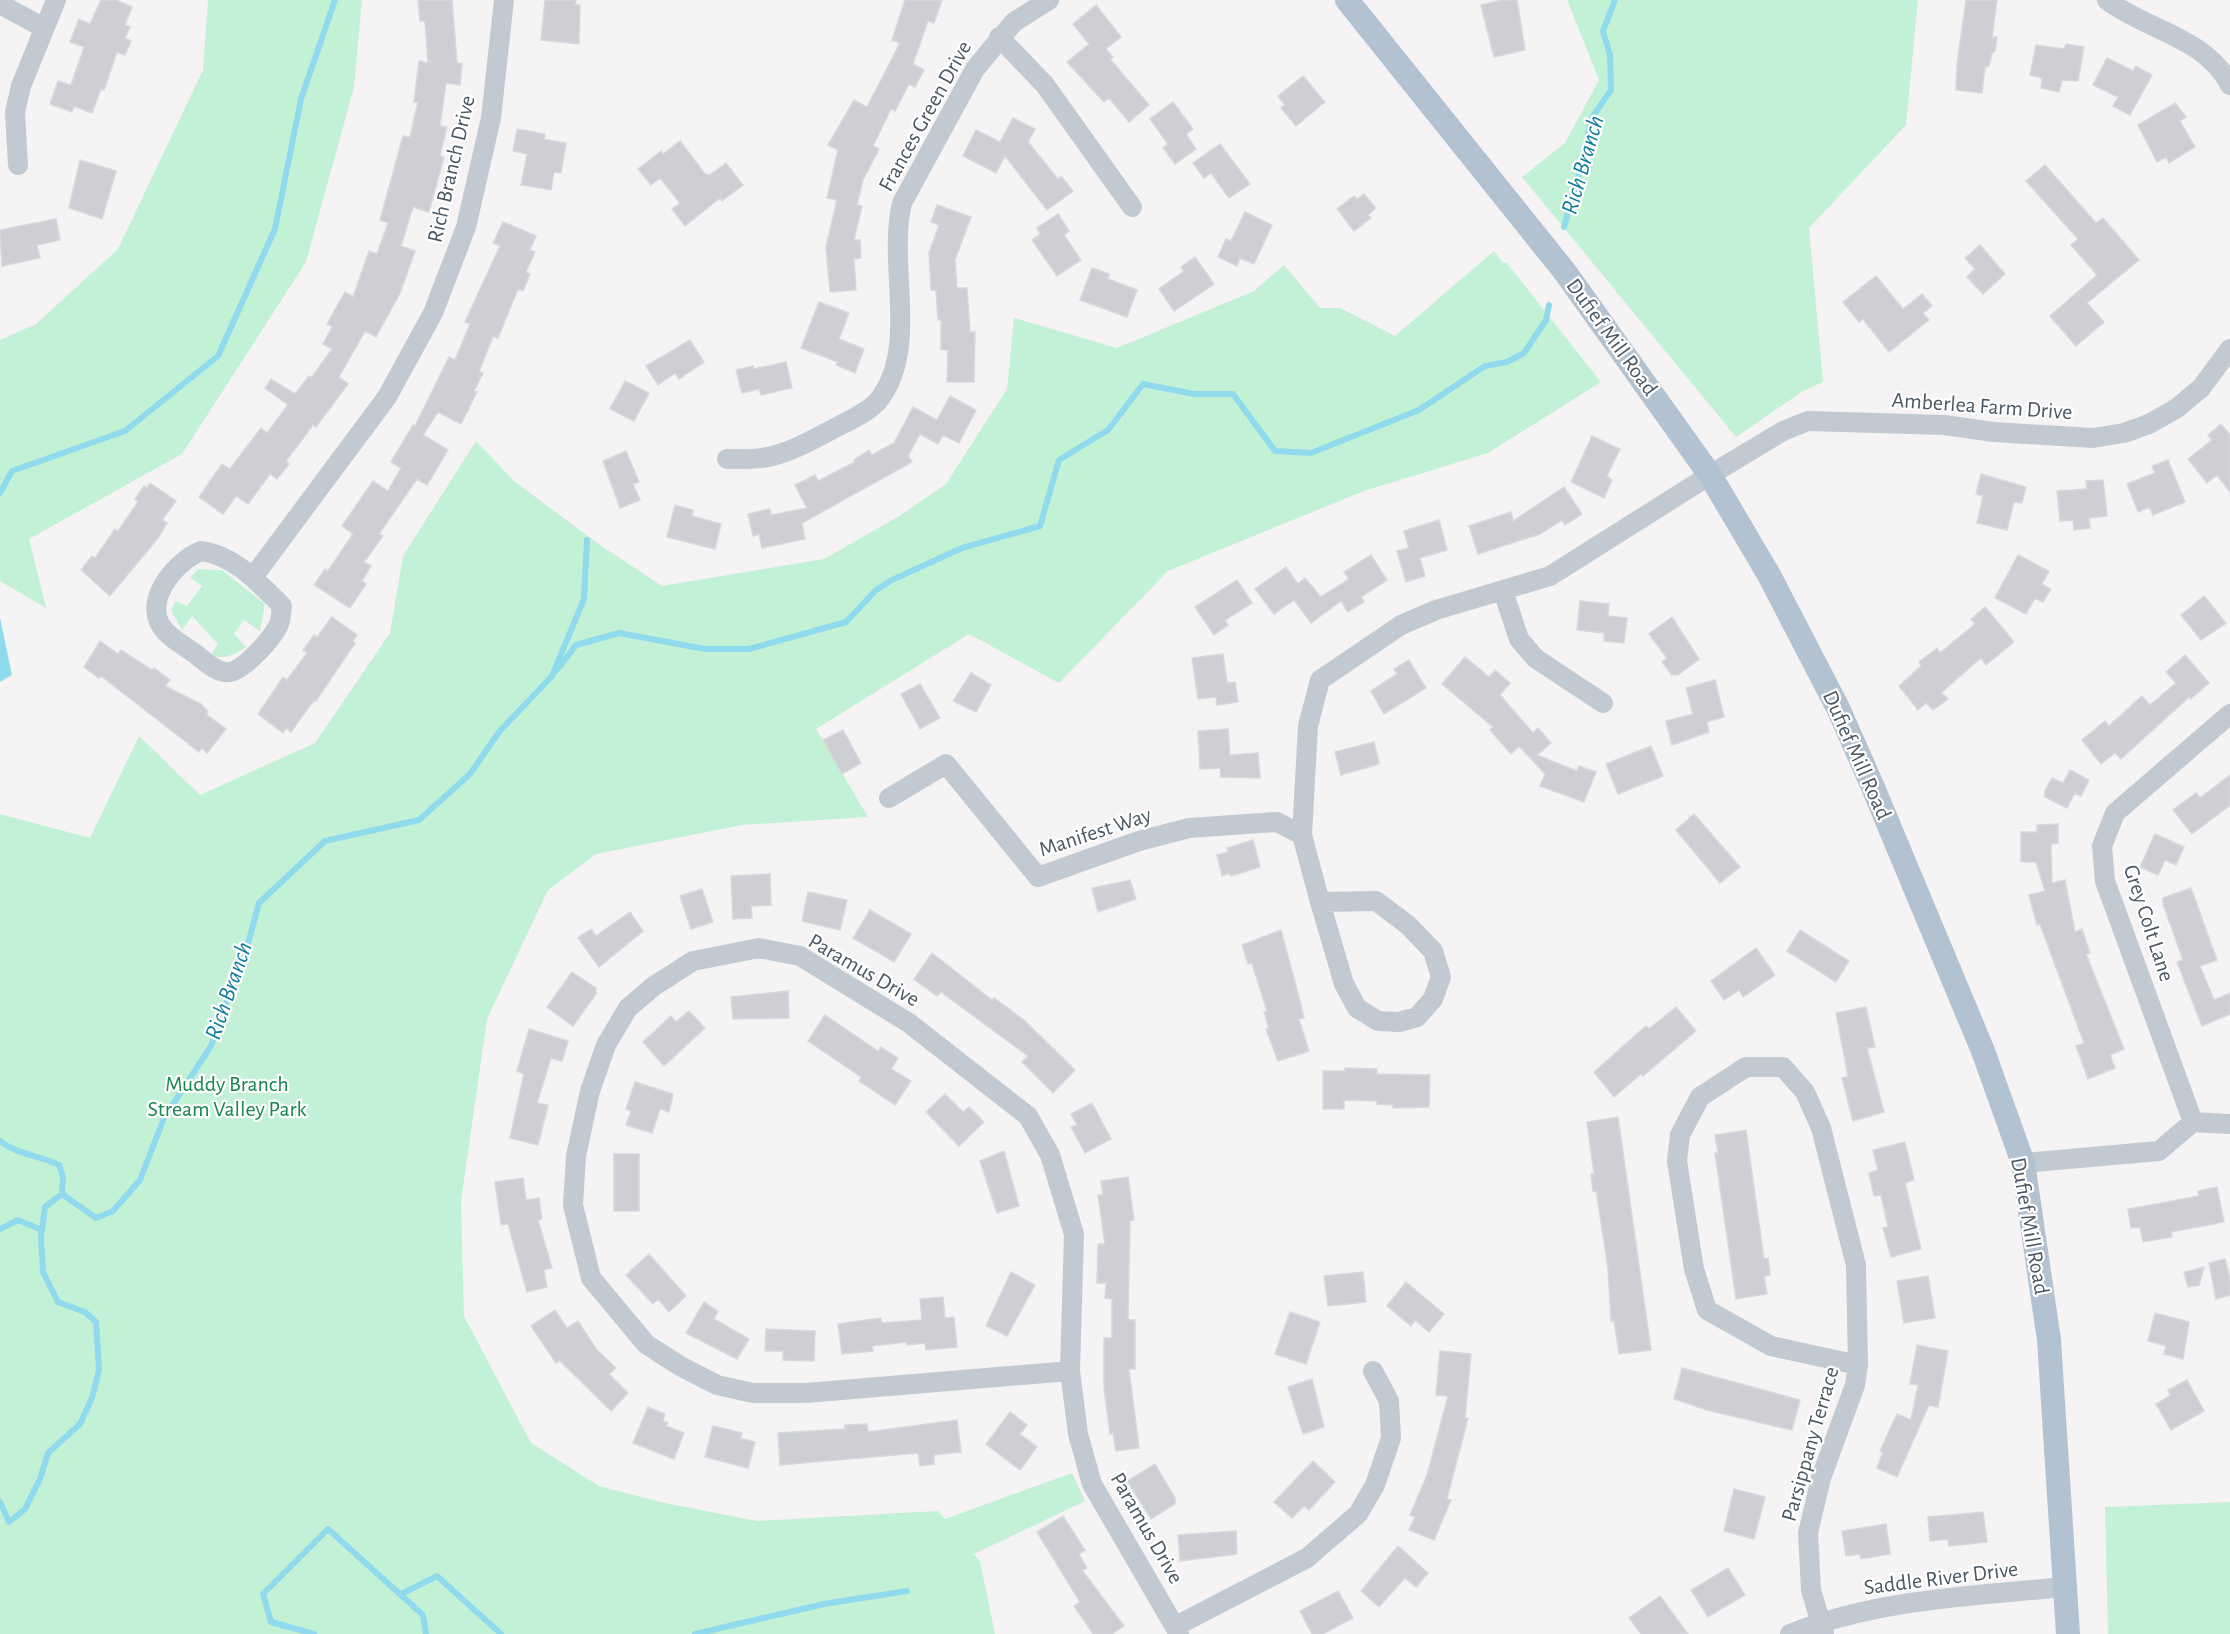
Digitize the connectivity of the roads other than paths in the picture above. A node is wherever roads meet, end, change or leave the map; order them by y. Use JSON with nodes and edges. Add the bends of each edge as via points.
{"nodes":[{"id":1,"x":56,"y":0,"type":"edge"},
{"id":2,"x":504,"y":0,"type":"edge"},
{"id":3,"x":1049,"y":0,"type":"edge"},
{"id":4,"x":1347,"y":0,"type":"edge"},
{"id":5,"x":2107,"y":0,"type":"edge"},
{"id":6,"x":0,"y":4,"type":"edge"},
{"id":7,"x":44,"y":28,"type":"junction"},
{"id":8,"x":999,"y":37,"type":"junction"},
{"id":9,"x":2230,"y":86,"type":"edge"},
{"id":10,"x":18,"y":165,"type":"dead end"},
{"id":11,"x":1132,"y":207,"type":"dead end"},
{"id":12,"x":2230,"y":349,"type":"edge"},
{"id":13,"x":727,"y":459,"type":"dead end"},
{"id":14,"x":1710,"y":475,"type":"junction"},
{"id":15,"x":253,"y":577,"type":"junction"},
{"id":16,"x":1503,"y":591,"type":"junction"},
{"id":17,"x":1603,"y":703,"type":"dead end"},
{"id":18,"x":2230,"y":714,"type":"edge"},
{"id":19,"x":890,"y":798,"type":"dead end"},
{"id":20,"x":1302,"y":835,"type":"junction"},
{"id":21,"x":1320,"y":902,"type":"junction"},
{"id":22,"x":2193,"y":1122,"type":"junction"},
{"id":23,"x":2230,"y":1124,"type":"edge"},
{"id":24,"x":2023,"y":1163,"type":"junction"},
{"id":25,"x":1858,"y":1365,"type":"junction"},
{"id":26,"x":1070,"y":1371,"type":"junction"},
{"id":27,"x":1373,"y":1371,"type":"dead end"},
{"id":28,"x":2065,"y":1587,"type":"junction"},
{"id":29,"x":1822,"y":1628,"type":"edge"},
{"id":30,"x":1178,"y":1630,"type":"edge"},
{"id":31,"x":1790,"y":1634,"type":"edge"},
{"id":32,"x":2068,"y":1634,"type":"edge"}],
"edges":[{"from":1,"to":7,"type":"street"},
{"from":2,"to":15,"type":"street","name":"Rich Branch Drive","via":[[491,118],[466,228],[433,313],[387,397]]},
{"from":3,"to":8,"type":"street","name":"Frances Green Drive","via":[[1014,22]]},
{"from":4,"to":14,"type":"main road","name":"Dufief Mill Road","via":[[1565,273]]},
{"from":5,"to":9,"type":"street","via":[[2194,47],[2214,62]]},
{"from":6,"to":7,"type":"street"},
{"from":7,"to":10,"type":"street","via":[[15,112]]},
{"from":8,"to":11,"type":"street","via":[[1045,85]]},
{"from":8,"to":13,"type":"street","name":"Frances Green Drive","via":[[975,69],[902,203],[897,226],[900,340],[889,382],[877,401],[862,414],[795,449],[766,458]]},
{"from":12,"to":14,"type":"street","name":"Amberlea Farm Drive","via":[[2201,388],[2185,402],[2149,424],[2124,433],[2092,438],[1944,425],[1808,421],[1783,431]]},
{"from":14,"to":16,"type":"street","name":"Amberlea Farm Drive","via":[[1550,576]]},
{"from":14,"to":24,"type":"main road","name":"Dufief Mill Road","via":[[1769,575],[1838,708],[1983,1051]]},
{"from":15,"to":15,"type":"street","via":[[282,606],[279,625],[249,662],[230,672],[217,670],[164,631],[156,613],[156,600],[170,575],[188,556],[201,551],[217,553]]},
{"from":16,"to":17,"type":"street","via":[[1519,639],[1535,658]]},
{"from":16,"to":20,"type":"street","name":"Amberlea Farm Drive","via":[[1436,610],[1401,625],[1320,680],[1308,726]]},
{"from":18,"to":22,"type":"street","name":"Grey Colt Lane","via":[[2115,813],[2102,846],[2105,881]]},
{"from":19,"to":20,"type":"street","name":"Manifest Way","via":[[946,764],[1038,877],[1139,841],[1189,828],[1277,822]]},
{"from":20,"to":21,"type":"street","name":"Amberlea Farm Drive"},
{"from":21,"to":21,"type":"street","name":"Amberlea Farm Drive","via":[[1344,984],[1358,1008],[1378,1021],[1399,1022],[1417,1017],[1433,999],[1441,977],[1433,951],[1408,925],[1376,901]]},
{"from":22,"to":23,"type":"street"},
{"from":22,"to":24,"type":"street","via":[[2159,1151]]},
{"from":24,"to":28,"type":"main road","name":"Dufief Mill Road","via":[[2049,1340]]},
{"from":25,"to":25,"type":"street","name":"Parsippany Terrace","via":[[1857,1265],[1821,1128],[1805,1092],[1783,1067],[1746,1067],[1700,1097],[1680,1135],[1677,1161],[1694,1269],[1707,1310],[1771,1346]]},
{"from":25,"to":29,"type":"street","name":"Parsippany Terrace","via":[[1855,1385],[1821,1478],[1808,1533],[1811,1590]]},
{"from":26,"to":26,"type":"street","name":"Paramus Drive","via":[[1074,1234],[1050,1155],[1020,1109],[909,1023],[800,956],[759,948],[693,961],[628,1008],[606,1046],[590,1092],[576,1156],[573,1205],[591,1278],[646,1344],[717,1384],[753,1393],[806,1393]]},
{"from":26,"to":30,"type":"street","name":"Paramus Drive","via":[[1078,1434],[1092,1484]]},
{"from":27,"to":30,"type":"street","via":[[1389,1401],[1390,1438],[1375,1485],[1358,1514],[1307,1558]]},
{"from":28,"to":29,"type":"street","name":"Saddle River Drive","via":[[1899,1603]]},
{"from":28,"to":32,"type":"main road","name":"Dufief Mill Road"},
{"from":29,"to":31,"type":"street","name":"Saddle River Drive"}]}
